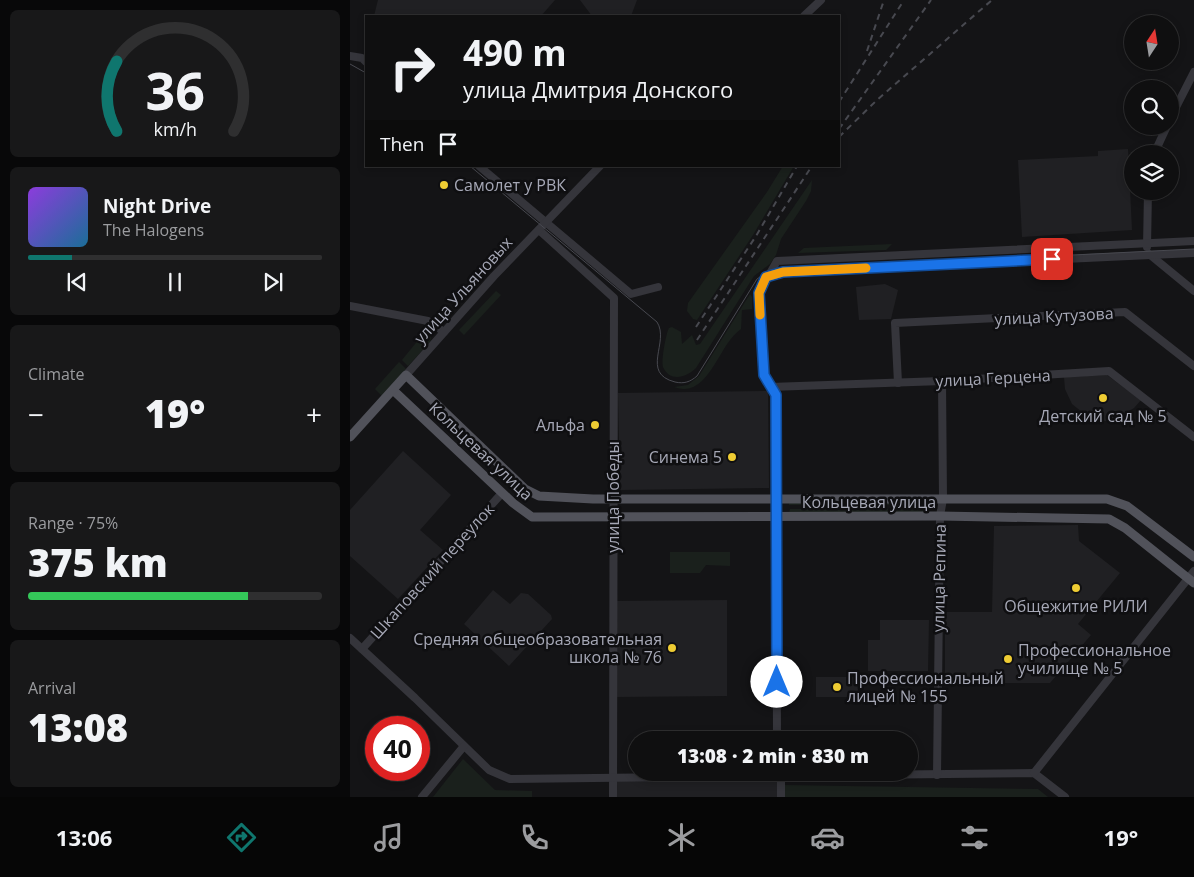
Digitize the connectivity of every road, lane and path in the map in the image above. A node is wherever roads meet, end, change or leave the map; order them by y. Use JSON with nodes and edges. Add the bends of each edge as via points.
{"nodes":[{"id":1,"x":821,"y":0,"type":"edge"},
{"id":2,"x":805,"y":15,"type":"edge"},
{"id":3,"x":350,"y":56,"type":"edge"},
{"id":4,"x":365,"y":61,"type":"edge"},
{"id":5,"x":1194,"y":72,"type":"edge"},
{"id":6,"x":1179,"y":101,"type":"edge"},
{"id":7,"x":480,"y":167,"type":"edge"},
{"id":8,"x":599,"y":167,"type":"edge"},
{"id":9,"x":1148,"y":200,"type":"edge"},
{"id":10,"x":546,"y":222,"type":"junction"},
{"id":11,"x":539,"y":230,"type":"junction"},
{"id":12,"x":1194,"y":241,"type":"edge"},
{"id":13,"x":1147,"y":243,"type":"junction"},
{"id":14,"x":1194,"y":252,"type":"edge"},
{"id":15,"x":1149,"y":254,"type":"junction"},
{"id":16,"x":766,"y":277,"type":"junction"},
{"id":17,"x":658,"y":287,"type":"dead end"},
{"id":18,"x":1194,"y":291,"type":"edge"},
{"id":19,"x":350,"y":306,"type":"edge"},
{"id":20,"x":444,"y":332,"type":"junction"},
{"id":21,"x":1194,"y":366,"type":"edge"},
{"id":22,"x":406,"y":375,"type":"junction"},
{"id":23,"x":942,"y":381,"type":"junction"},
{"id":24,"x":898,"y":383,"type":"junction"},
{"id":25,"x":770,"y":387,"type":"junction"},
{"id":26,"x":393,"y":390,"type":"junction"},
{"id":27,"x":350,"y":437,"type":"edge"},
{"id":28,"x":1194,"y":437,"type":"edge"},
{"id":29,"x":525,"y":488,"type":"junction"},
{"id":30,"x":502,"y":493,"type":"junction"},
{"id":31,"x":777,"y":497,"type":"junction"},
{"id":32,"x":613,"y":498,"type":"junction"},
{"id":33,"x":943,"y":499,"type":"junction"},
{"id":34,"x":513,"y":503,"type":"junction"},
{"id":35,"x":940,"y":516,"type":"junction"},
{"id":36,"x":778,"y":517,"type":"junction"},
{"id":37,"x":613,"y":518,"type":"junction"},
{"id":38,"x":1194,"y":557,"type":"edge"},
{"id":39,"x":1192,"y":577,"type":"edge"},
{"id":40,"x":350,"y":638,"type":"edge"},
{"id":41,"x":362,"y":649,"type":"junction"},
{"id":42,"x":777,"y":731,"type":"edge"},
{"id":43,"x":464,"y":746,"type":"junction"},
{"id":44,"x":1034,"y":773,"type":"junction"},
{"id":45,"x":918,"y":775,"type":"edge"},
{"id":46,"x":937,"y":775,"type":"junction"},
{"id":47,"x":613,"y":776,"type":"junction"},
{"id":48,"x":628,"y":776,"type":"edge"},
{"id":49,"x":780,"y":781,"type":"edge"},
{"id":50,"x":422,"y":797,"type":"edge"},
{"id":51,"x":613,"y":797,"type":"edge"},
{"id":52,"x":781,"y":797,"type":"edge"},
{"id":53,"x":1065,"y":797,"type":"edge"}],
"edges":[{"from":1,"to":2,"type":"street"},
{"from":3,"to":4,"type":"street"},
{"from":5,"to":6,"type":"street"},
{"from":7,"to":10,"type":"street"},
{"from":8,"to":10,"type":"street","name":"улица Ульяновых"},
{"from":9,"to":13,"type":"street"},
{"from":10,"to":11,"type":"street","name":"улица Ульяновых"},
{"from":10,"to":17,"type":"street","via":[[631,294]]},
{"from":11,"to":20,"type":"street","name":"улица Ульяновых"},
{"from":11,"to":32,"type":"street","name":"улица Победы","via":[[614,298]]},
{"from":12,"to":13,"type":"street"},
{"from":13,"to":15,"type":"street"},
{"from":13,"to":16,"type":"street","via":[[777,261]]},
{"from":14,"to":15,"type":"street"},
{"from":15,"to":16,"type":"street","via":[[783,272]]},
{"from":15,"to":18,"type":"street"},
{"from":16,"to":25,"type":"street","via":[[759,293],[764,375]]},
{"from":19,"to":20,"type":"street","via":[[428,321]]},
{"from":20,"to":22,"type":"street","name":"улица Ульяновых"},
{"from":21,"to":24,"type":"street","name":"улица Кутузова","via":[[1125,312],[895,323]]},
{"from":22,"to":26,"type":"main road","name":"улица Ульяновых"},
{"from":22,"to":29,"type":"main road","name":"Кольцевая улица"},
{"from":23,"to":24,"type":"street","name":"улица Герцена"},
{"from":23,"to":28,"type":"street","name":"улица Герцена","via":[[1109,370]]},
{"from":23,"to":33,"type":"street","name":"улица Репина"},
{"from":24,"to":25,"type":"street","name":"улица Герцена"},
{"from":25,"to":31,"type":"street","via":[[776,395]]},
{"from":26,"to":27,"type":"main road","name":"улица Ульяновых"},
{"from":26,"to":30,"type":"main road","name":"Кольцевая улица"},
{"from":29,"to":32,"type":"main road","name":"Кольцевая улица","via":[[540,496]]},
{"from":29,"to":34,"type":"main road"},
{"from":30,"to":34,"type":"main road","name":"Кольцевая улица"},
{"from":30,"to":41,"type":"street","name":"Шкаповский переулок"},
{"from":31,"to":32,"type":"main road","name":"Кольцевая улица"},
{"from":31,"to":33,"type":"main road","name":"Кольцевая улица"},
{"from":31,"to":36,"type":"street"},
{"from":32,"to":37,"type":"street","name":"улица Победы"},
{"from":33,"to":35,"type":"street","name":"улица Репина"},
{"from":33,"to":38,"type":"main road","name":"Кольцевая улица","via":[[1107,499],[1127,506]]},
{"from":34,"to":37,"type":"main road","name":"Кольцевая улица","via":[[532,517]]},
{"from":35,"to":36,"type":"main road","name":"Кольцевая улица"},
{"from":35,"to":39,"type":"main road","name":"Кольцевая улица","via":[[1109,519]]},
{"from":35,"to":46,"type":"street","name":"улица Репина"},
{"from":36,"to":37,"type":"main road","name":"Кольцевая улица"},
{"from":36,"to":42,"type":"street"},
{"from":37,"to":47,"type":"street","name":"улица Победы"},
{"from":39,"to":44,"type":"street"},
{"from":40,"to":41,"type":"street"},
{"from":41,"to":43,"type":"street"},
{"from":43,"to":47,"type":"street","via":[[489,770],[510,779]]},
{"from":43,"to":50,"type":"street"},
{"from":44,"to":46,"type":"street"},
{"from":44,"to":53,"type":"street"},
{"from":45,"to":46,"type":"street"},
{"from":47,"to":48,"type":"street"},
{"from":47,"to":51,"type":"street","name":"улица Победы"},
{"from":49,"to":52,"type":"street"}]}
